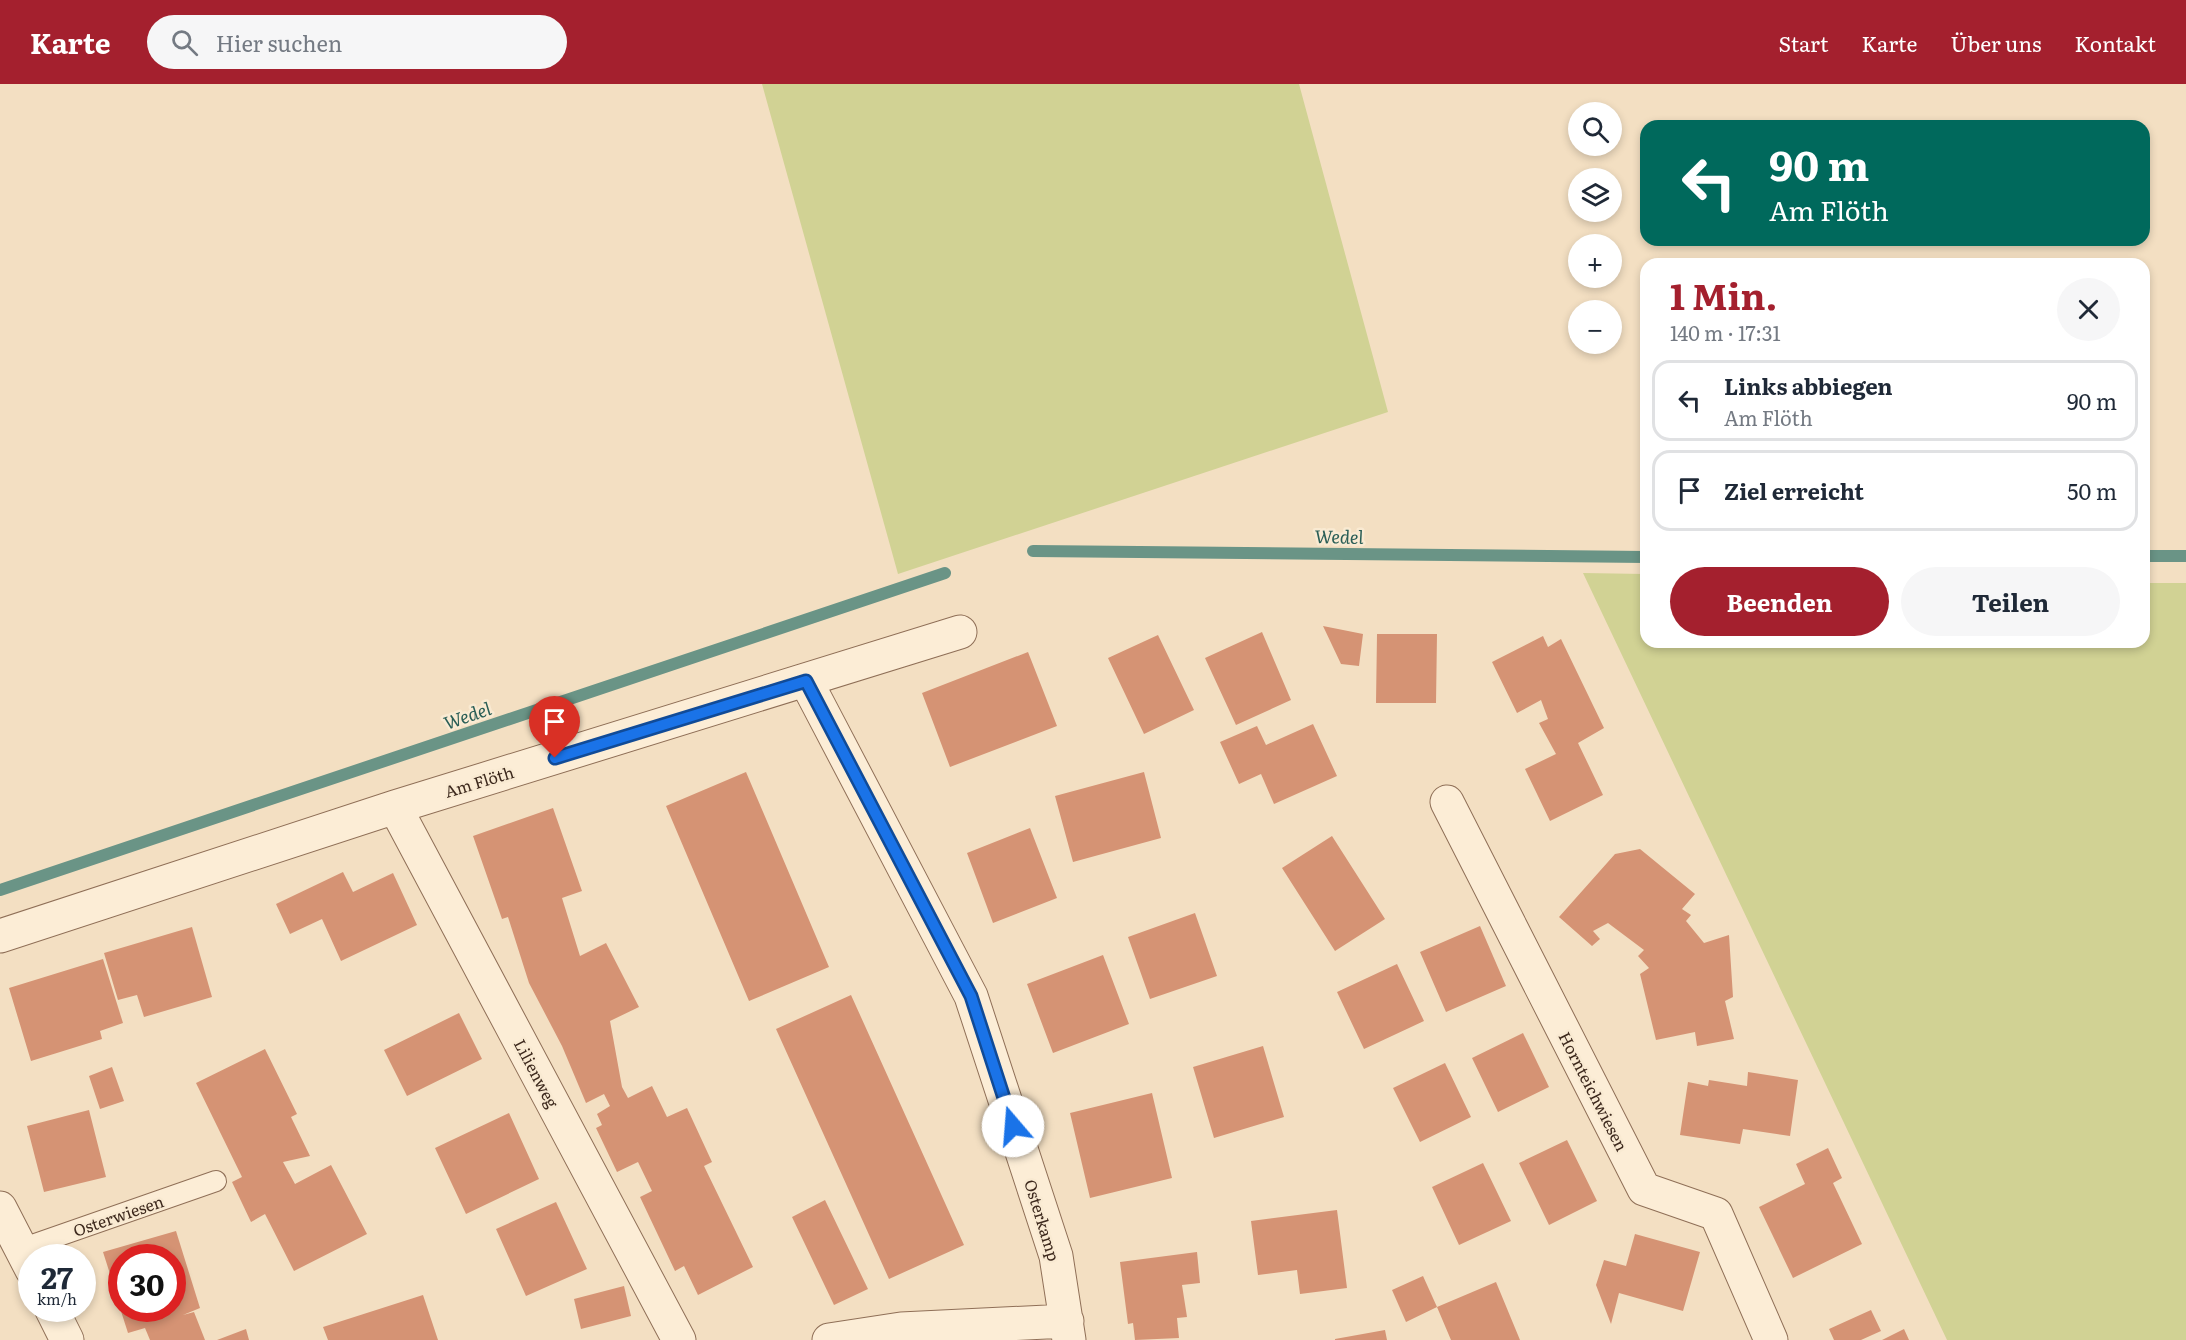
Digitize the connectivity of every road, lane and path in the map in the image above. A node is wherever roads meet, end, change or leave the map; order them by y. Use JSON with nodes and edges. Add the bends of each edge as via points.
{"nodes":[{"id":1,"x":960,"y":632,"type":"dead end"},
{"id":2,"x":806,"y":681,"type":"junction"},
{"id":3,"x":1447,"y":802,"type":"dead end"},
{"id":4,"x":395,"y":807,"type":"junction"},
{"id":5,"x":0,"y":936,"type":"edge"},
{"id":6,"x":216,"y":1181,"type":"dead end"},
{"id":7,"x":0,"y":1208,"type":"edge"},
{"id":8,"x":18,"y":1244,"type":"edge"},
{"id":9,"x":63,"y":1244,"type":"edge"},
{"id":10,"x":58,"y":1322,"type":"edge"},
{"id":11,"x":1068,"y":1330,"type":"edge"},
{"id":12,"x":901,"y":1335,"type":"edge"},
{"id":13,"x":67,"y":1340,"type":"edge"},
{"id":14,"x":679,"y":1340,"type":"edge"},
{"id":15,"x":829,"y":1340,"type":"edge"},
{"id":16,"x":1771,"y":1340,"type":"edge"}],
"edges":[{"from":1,"to":2,"type":"street","name":"Am Flöth"},
{"from":2,"to":4,"type":"street","name":"Am Flöth"},
{"from":2,"to":11,"type":"street","name":"Osterkamp","via":[[971,996],[1056,1256]]},
{"from":3,"to":16,"type":"street","name":"Hornteichwiesen","via":[[1644,1189],[1716,1214]]},
{"from":4,"to":5,"type":"street","name":"Am Flöth"},
{"from":4,"to":14,"type":"street","name":"Lilienweg"},
{"from":6,"to":9,"type":"lane","name":"Osterwiesen"},
{"from":7,"to":8,"type":"street","name":"Osterwiesen"},
{"from":10,"to":13,"type":"street"},
{"from":11,"to":12,"type":"street"},
{"from":12,"to":15,"type":"street"}]}
